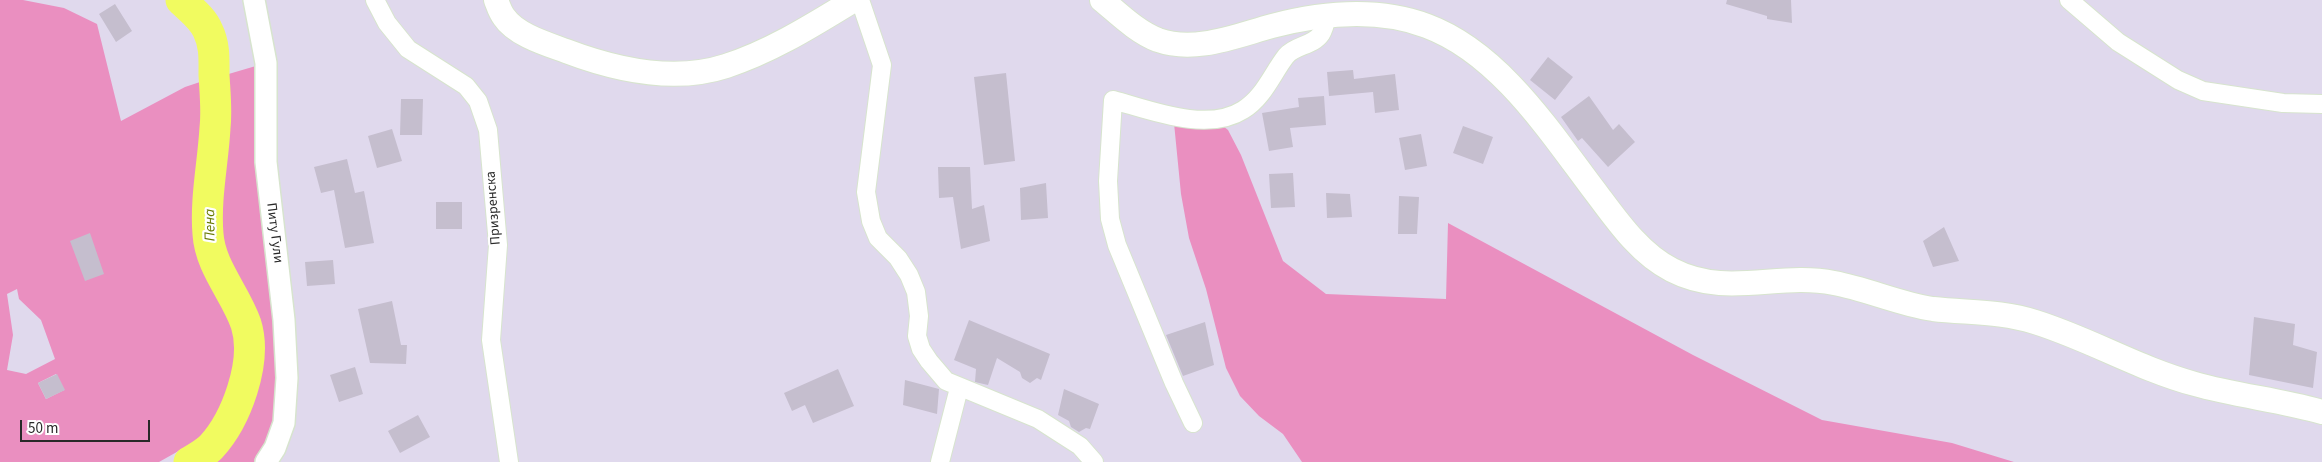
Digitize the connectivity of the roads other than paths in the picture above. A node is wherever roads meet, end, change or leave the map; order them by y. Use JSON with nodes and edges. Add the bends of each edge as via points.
{"nodes":[{"id":1,"x":254,"y":0,"type":"edge"},
{"id":2,"x":375,"y":0,"type":"edge"},
{"id":3,"x":496,"y":0,"type":"edge"},
{"id":4,"x":854,"y":0,"type":"edge"},
{"id":5,"x":860,"y":0,"type":"edge"},
{"id":6,"x":1102,"y":0,"type":"edge"},
{"id":7,"x":2069,"y":0,"type":"edge"},
{"id":8,"x":1327,"y":16,"type":"junction"},
{"id":9,"x":2322,"y":104,"type":"edge"},
{"id":10,"x":960,"y":388,"type":"junction"},
{"id":11,"x":2322,"y":412,"type":"edge"},
{"id":12,"x":1193,"y":423,"type":"dead end"},
{"id":13,"x":266,"y":462,"type":"edge"},
{"id":14,"x":509,"y":462,"type":"edge"},
{"id":15,"x":940,"y":462,"type":"edge"},
{"id":16,"x":1094,"y":462,"type":"edge"}],
"edges":[{"from":1,"to":13,"type":"street","name":"Питу Гули","via":[[266,63],[266,162],[287,378],[284,422]]},
{"from":2,"to":14,"type":"street","name":"Призренска","via":[[387,23],[408,49],[466,86],[478,101],[488,130],[498,245],[492,340]]},
{"from":3,"to":4,"type":"main road","via":[[504,18],[548,44],[604,64],[666,74],[725,67],[794,36]]},
{"from":5,"to":10,"type":"street","via":[[882,65],[866,192],[871,221],[878,238],[910,275],[916,292],[917,336],[921,349],[946,381]]},
{"from":6,"to":8,"type":"main road","via":[[1151,37],[1179,45],[1206,43]]},
{"from":7,"to":9,"type":"street","via":[[2118,42],[2178,80],[2203,91],[2283,103]]},
{"from":8,"to":11,"type":"main road","via":[[1370,15],[1409,21],[1434,29],[1468,48],[1492,67],[1529,106],[1623,228],[1651,256],[1685,276],[1718,285],[1806,280],[1833,282],[1933,308],[2016,317],[2055,329],[2169,377]]},
{"from":8,"to":12,"type":"street","via":[[1321,34],[1288,54],[1270,83],[1243,110],[1197,120],[1113,100],[1108,181],[1110,219],[1117,245]]},
{"from":10,"to":15,"type":"street"},
{"from":10,"to":16,"type":"street","via":[[1038,419],[1080,446]]}]}
